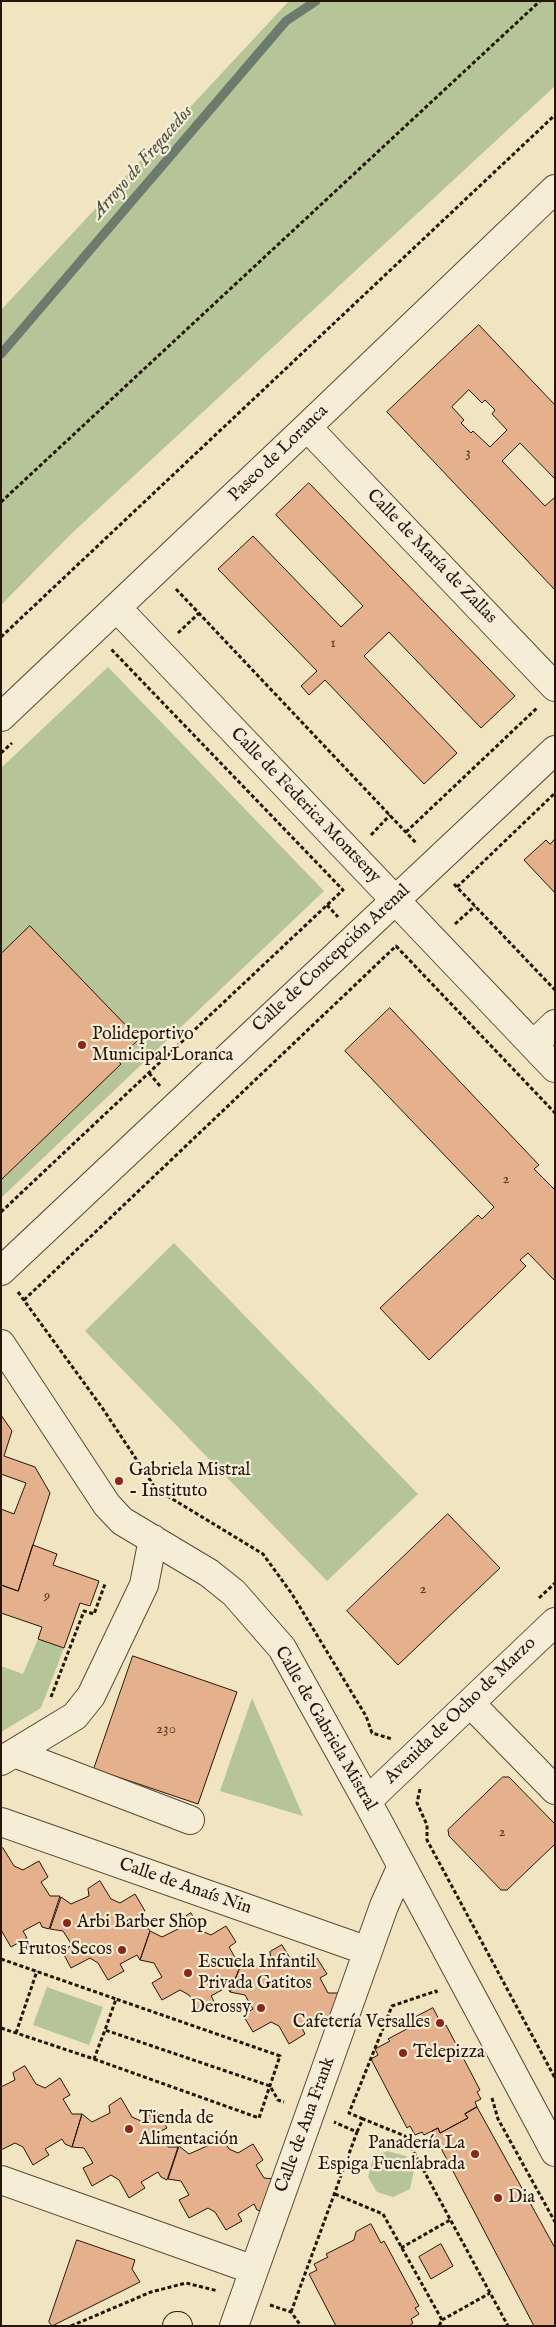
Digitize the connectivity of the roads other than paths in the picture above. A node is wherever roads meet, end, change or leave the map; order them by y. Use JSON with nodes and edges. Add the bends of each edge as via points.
{"nodes":[{"id":1,"x":555,"y":189,"type":"edge"},
{"id":2,"x":307,"y":427,"type":"junction"},
{"id":3,"x":117,"y":608,"type":"junction"},
{"id":4,"x":548,"y":696,"type":"edge"},
{"id":5,"x":1,"y":717,"type":"edge"},
{"id":6,"x":555,"y":750,"type":"edge"},
{"id":7,"x":395,"y":900,"type":"junction"},
{"id":8,"x":555,"y":1024,"type":"edge"},
{"id":9,"x":533,"y":1045,"type":"junction"},
{"id":10,"x":555,"y":1068,"type":"edge"},
{"id":11,"x":1,"y":1271,"type":"edge"},
{"id":12,"x":1,"y":1344,"type":"edge"},
{"id":13,"x":153,"y":1539,"type":"junction"},
{"id":14,"x":555,"y":1622,"type":"edge"},
{"id":15,"x":470,"y":1703,"type":"junction"},
{"id":16,"x":8,"y":1757,"type":"edge"},
{"id":17,"x":555,"y":1790,"type":"edge"},
{"id":18,"x":367,"y":1800,"type":"junction"},
{"id":19,"x":190,"y":1820,"type":"dead end"},
{"id":20,"x":1,"y":1822,"type":"edge"},
{"id":21,"x":401,"y":1868,"type":"junction"},
{"id":22,"x":368,"y":1951,"type":"junction"},
{"id":23,"x":555,"y":2152,"type":"edge"},
{"id":24,"x":1,"y":2180,"type":"edge"},
{"id":25,"x":254,"y":2270,"type":"junction"},
{"id":26,"x":234,"y":2326,"type":"edge"}],
"edges":[{"from":1,"to":2,"type":"street","name":"Paseo de Loranca"},
{"from":2,"to":3,"type":"street","name":"Paseo de Loranca"},
{"from":2,"to":4,"type":"street","name":"Calle de María de Zallas"},
{"from":3,"to":5,"type":"street","name":"Paseo de Loranca"},
{"from":3,"to":7,"type":"street","name":"Calle de Federica Montseny"},
{"from":6,"to":7,"type":"street","name":"Calle de Concepción Arenal"},
{"from":7,"to":9,"type":"street","name":"Calle de Federica Montseny"},
{"from":7,"to":11,"type":"street","name":"Calle de Concepción Arenal"},
{"from":8,"to":9,"type":"street"},
{"from":9,"to":10,"type":"street","name":"Calle de Federica Montseny"},
{"from":12,"to":13,"type":"street","name":"Calle de Gabriela Mistral","via":[[107,1505],[122,1521]]},
{"from":13,"to":16,"type":"street","via":[[144,1586],[91,1696],[75,1716]]},
{"from":13,"to":18,"type":"street","name":"Calle de Gabriela Mistral","via":[[209,1573],[234,1593],[282,1648]]},
{"from":14,"to":15,"type":"street","name":"Avenida de Ocho de Marzo"},
{"from":15,"to":17,"type":"street"},
{"from":15,"to":18,"type":"street","name":"Avenida de Ocho de Marzo"},
{"from":16,"to":19,"type":"street"},
{"from":18,"to":21,"type":"street","name":"Calle de Gabriela Mistral"},
{"from":20,"to":22,"type":"street","name":"Calle de Anaís Nin"},
{"from":21,"to":22,"type":"street","name":"Calle de Ana Frank"},
{"from":21,"to":23,"type":"street","name":"Calle de Gabriela Mistral"},
{"from":22,"to":25,"type":"street","name":"Calle de Ana Frank"},
{"from":24,"to":25,"type":"street"},
{"from":25,"to":26,"type":"street","name":"Calle de Ana Frank"}]}
